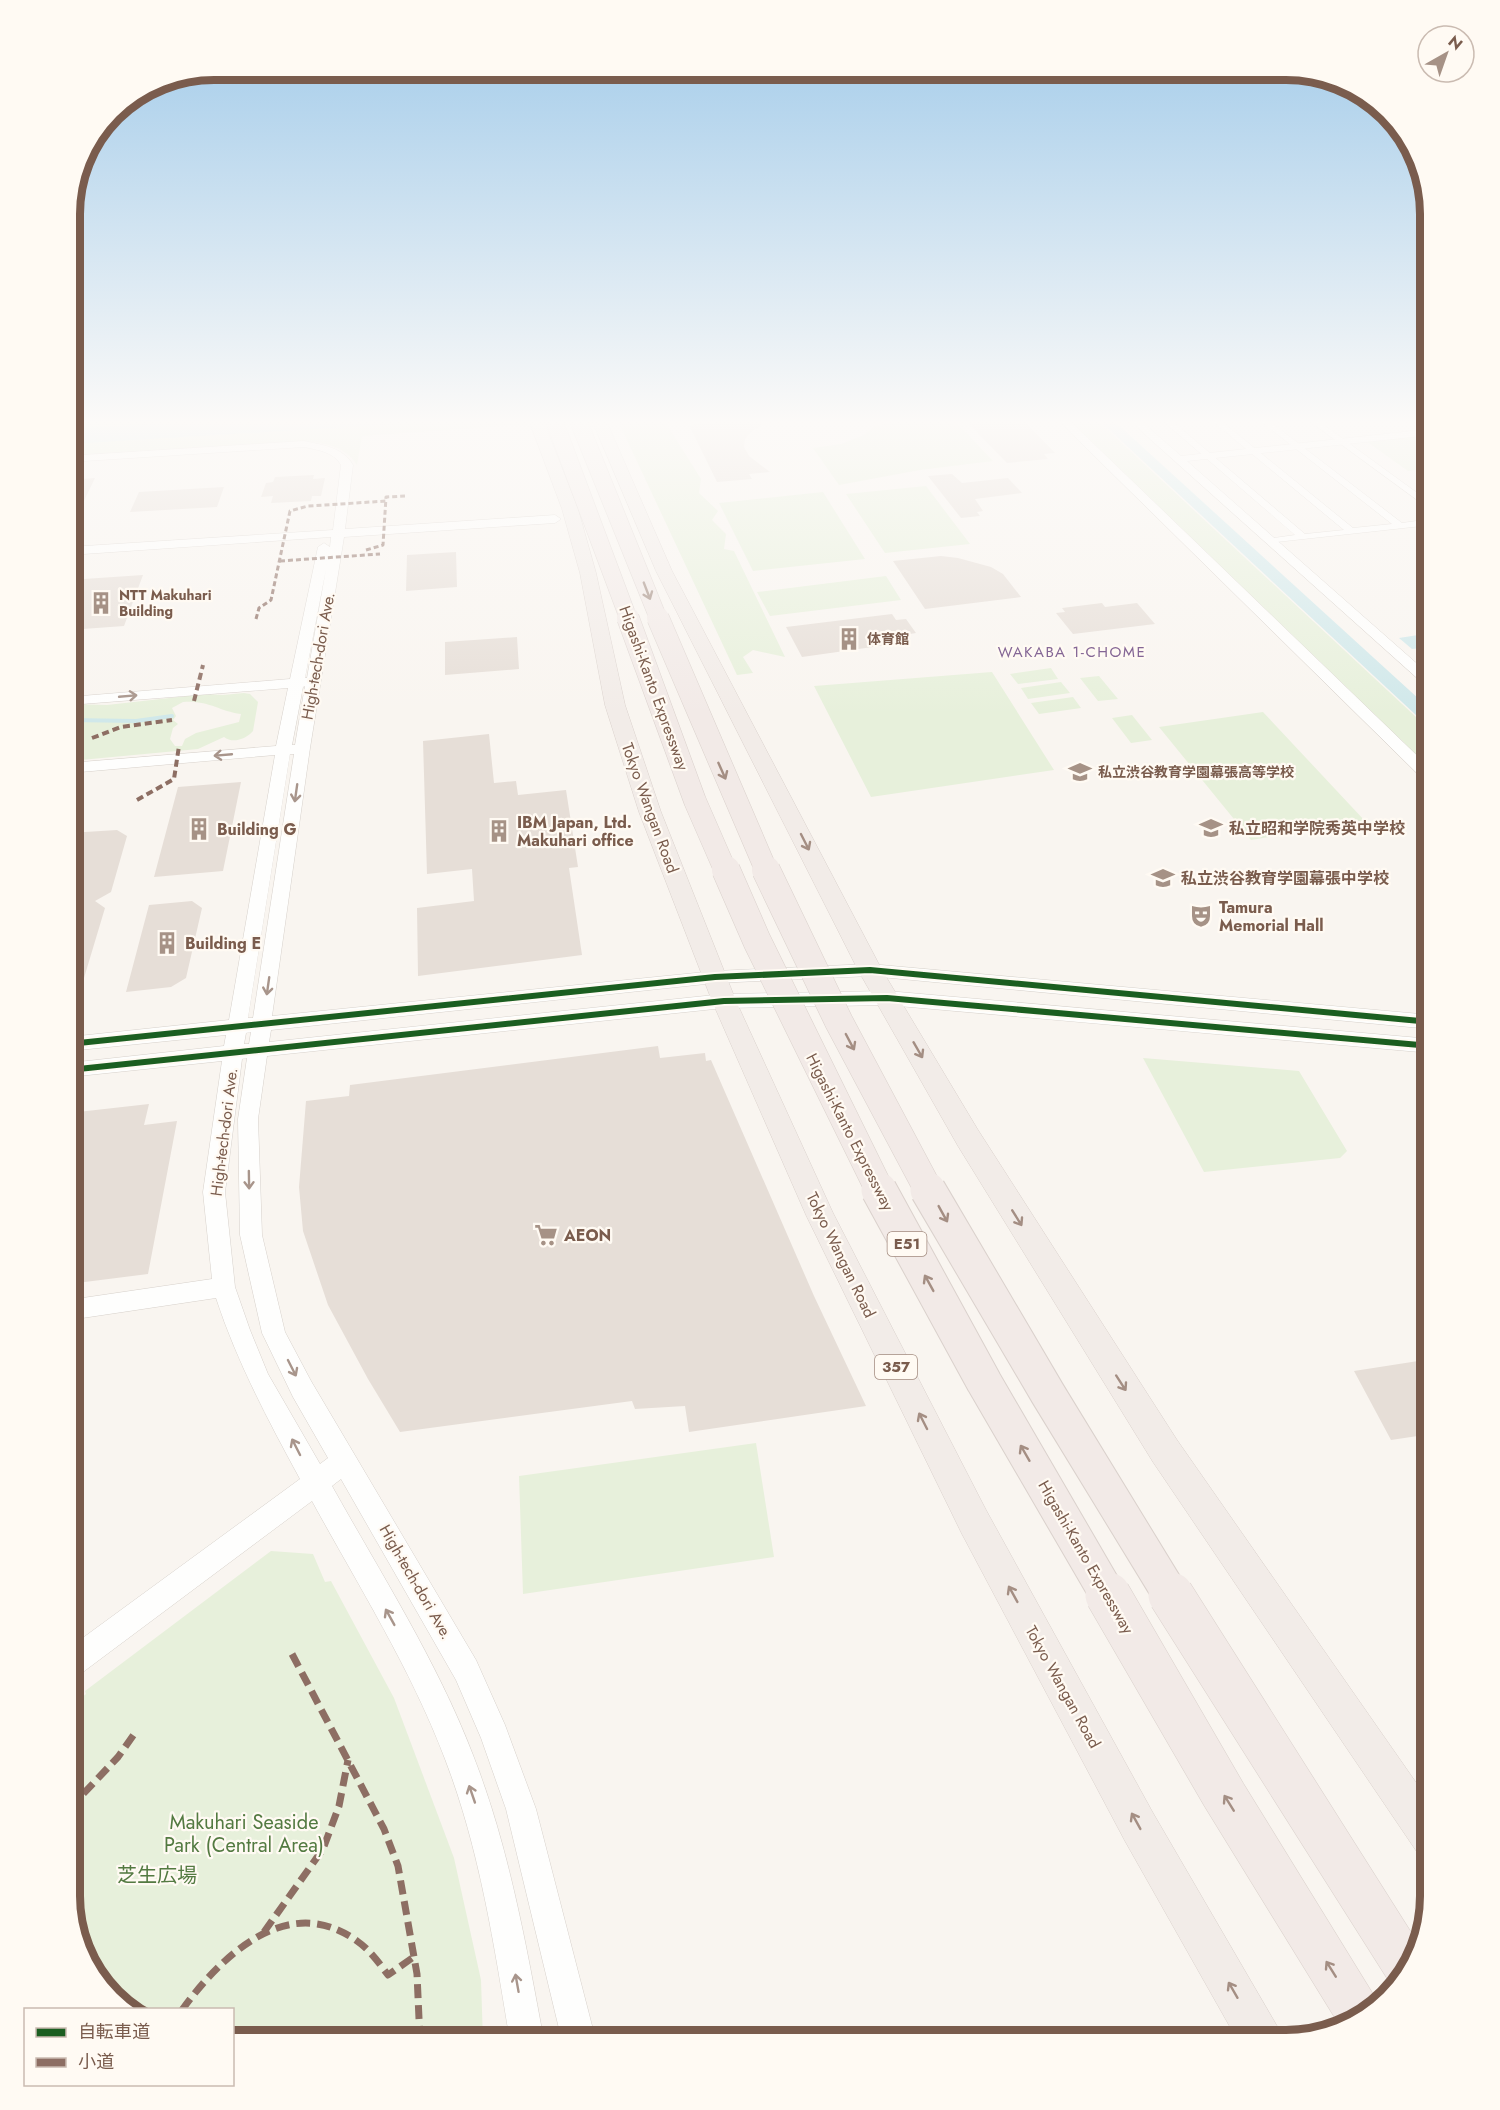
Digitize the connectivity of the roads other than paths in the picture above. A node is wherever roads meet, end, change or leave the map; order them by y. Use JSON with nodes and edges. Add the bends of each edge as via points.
{"nodes":[{"id":1,"x":334,"y":518,"type":"edge"},
{"id":2,"x":573,"y":518,"type":"edge"},
{"id":3,"x":592,"y":518,"type":"edge"},
{"id":4,"x":620,"y":518,"type":"edge"},
{"id":5,"x":641,"y":518,"type":"edge"},
{"id":6,"x":658,"y":518,"type":"edge"},
{"id":7,"x":1165,"y":518,"type":"edge"},
{"id":8,"x":1245,"y":518,"type":"edge"},
{"id":9,"x":1281,"y":518,"type":"edge"},
{"id":10,"x":1336,"y":518,"type":"edge"},
{"id":11,"x":1392,"y":518,"type":"edge"},
{"id":12,"x":555,"y":520,"type":"edge"},
{"id":13,"x":1420,"y":523,"type":"edge"},
{"id":14,"x":1400,"y":525,"type":"junction"},
{"id":15,"x":333,"y":530,"type":"junction"},
{"id":16,"x":1351,"y":531,"type":"junction"},
{"id":17,"x":1303,"y":537,"type":"junction"},
{"id":18,"x":1270,"y":541,"type":"junction"},
{"id":19,"x":80,"y":542,"type":"edge"},
{"id":20,"x":80,"y":550,"type":"edge"},
{"id":21,"x":574,"y":587,"type":"dead end"},
{"id":22,"x":608,"y":673,"type":"junction"},
{"id":23,"x":1420,"y":673,"type":"edge"},
{"id":24,"x":304,"y":682,"type":"junction"},
{"id":25,"x":80,"y":700,"type":"edge"},
{"id":26,"x":292,"y":749,"type":"junction"},
{"id":27,"x":80,"y":767,"type":"edge"},
{"id":28,"x":1420,"y":767,"type":"edge"},
{"id":29,"x":791,"y":815,"type":"junction"},
{"id":30,"x":870,"y":970,"type":"junction"},
{"id":31,"x":719,"y":989,"type":"junction"},
{"id":32,"x":887,"y":998,"type":"junction"},
{"id":33,"x":1420,"y":1022,"type":"edge"},
{"id":34,"x":262,"y":1024,"type":"junction"},
{"id":35,"x":238,"y":1027,"type":"junction"},
{"id":36,"x":80,"y":1043,"type":"edge"},
{"id":37,"x":1420,"y":1045,"type":"edge"},
{"id":38,"x":259,"y":1049,"type":"junction"},
{"id":39,"x":234,"y":1053,"type":"junction"},
{"id":40,"x":80,"y":1070,"type":"edge"},
{"id":41,"x":224,"y":1287,"type":"junction"},
{"id":42,"x":80,"y":1308,"type":"edge"},
{"id":43,"x":345,"y":1461,"type":"junction"},
{"id":44,"x":315,"y":1483,"type":"junction"},
{"id":45,"x":80,"y":1657,"type":"edge"},
{"id":46,"x":1420,"y":1822,"type":"edge"},
{"id":47,"x":1403,"y":1962,"type":"edge"},
{"id":48,"x":1357,"y":2010,"type":"edge"},
{"id":49,"x":525,"y":2030,"type":"edge"},
{"id":50,"x":576,"y":2030,"type":"edge"},
{"id":51,"x":1256,"y":2030,"type":"edge"}],
"edges":[{"from":1,"to":15,"type":"street","name":"High-tech-dori Ave."},
{"from":2,"to":22,"type":"highway","name":"Tokyo Wangan Road","number":"357"},
{"from":48,"to":3,"type":"highway","name":"Higashi-Kanto Expressway","number":"E51","one_way":true,"bridge":true,"via":[[1224,1795],[903,1237],[757,941],[695,801]]},
{"from":4,"to":47,"type":"highway","name":"Higashi-Kanto Expressway","number":"E51","one_way":true,"bridge":true,"via":[[700,720],[839,1023],[967,1257],[1049,1396]]},
{"from":5,"to":29,"type":"highway","via":[[664,571]]},
{"from":6,"to":29,"type":"highway"},
{"from":7,"to":28,"type":"street"},
{"from":8,"to":18,"type":"street"},
{"from":9,"to":17,"type":"street"},
{"from":10,"to":16,"type":"street"},
{"from":11,"to":14,"type":"street"},
{"from":12,"to":15,"type":"street"},
{"from":13,"to":14,"type":"street"},
{"from":14,"to":16,"type":"street"},
{"from":15,"to":19,"type":"street"},
{"from":15,"to":20,"type":"street"},
{"from":15,"to":24,"type":"street","name":"High-tech-dori Ave."},
{"from":16,"to":17,"type":"street"},
{"from":17,"to":18,"type":"street"},
{"from":18,"to":23,"type":"street"},
{"from":21,"to":22,"type":"highway","number":"357","via":[[597,661]]},
{"from":22,"to":31,"type":"highway","name":"Tokyo Wangan Road","number":"357","via":[[650,812]]},
{"from":25,"to":24,"type":"street","one_way":true},
{"from":24,"to":26,"type":"street","name":"High-tech-dori Ave."},
{"from":26,"to":27,"type":"street","one_way":true},
{"from":26,"to":34,"type":"street","name":"High-tech-dori Ave.","one_way":true},
{"from":26,"to":35,"type":"street","name":"High-tech-dori Ave."},
{"from":29,"to":30,"type":"highway","one_way":true},
{"from":30,"to":31,"type":"street"},
{"from":30,"to":32,"type":"highway"},
{"from":30,"to":33,"type":"street"},
{"from":31,"to":32,"type":"street"},
{"from":31,"to":34,"type":"street"},
{"from":31,"to":38,"type":"street"},
{"from":51,"to":31,"type":"highway","name":"Tokyo Wangan Road","number":"357","one_way":true,"via":[[1139,1827],[997,1564],[819,1215]]},
{"from":32,"to":37,"type":"street"},
{"from":32,"to":46,"type":"highway","one_way":true,"via":[[986,1167],[1165,1452]]},
{"from":34,"to":35,"type":"street"},
{"from":34,"to":38,"type":"street","name":"High-tech-dori Ave."},
{"from":35,"to":36,"type":"street"},
{"from":35,"to":39,"type":"street","name":"High-tech-dori Ave."},
{"from":38,"to":39,"type":"street"},
{"from":38,"to":43,"type":"street","name":"High-tech-dori Ave.","one_way":true,"via":[[248,1119],[251,1235],[274,1333]]},
{"from":39,"to":40,"type":"street"},
{"from":39,"to":41,"type":"street","name":"High-tech-dori Ave.","via":[[214,1192]]},
{"from":41,"to":42,"type":"street"},
{"from":44,"to":41,"type":"street","name":"High-tech-dori Ave.","one_way":true,"via":[[259,1380]]},
{"from":43,"to":44,"type":"street"},
{"from":43,"to":50,"type":"street","name":"High-tech-dori Ave.","via":[[466,1670],[495,1735],[533,1852]]},
{"from":44,"to":45,"type":"street"},
{"from":49,"to":44,"type":"street","name":"High-tech-dori Ave.","one_way":true,"via":[[500,1891],[459,1756],[426,1681]]}]}
